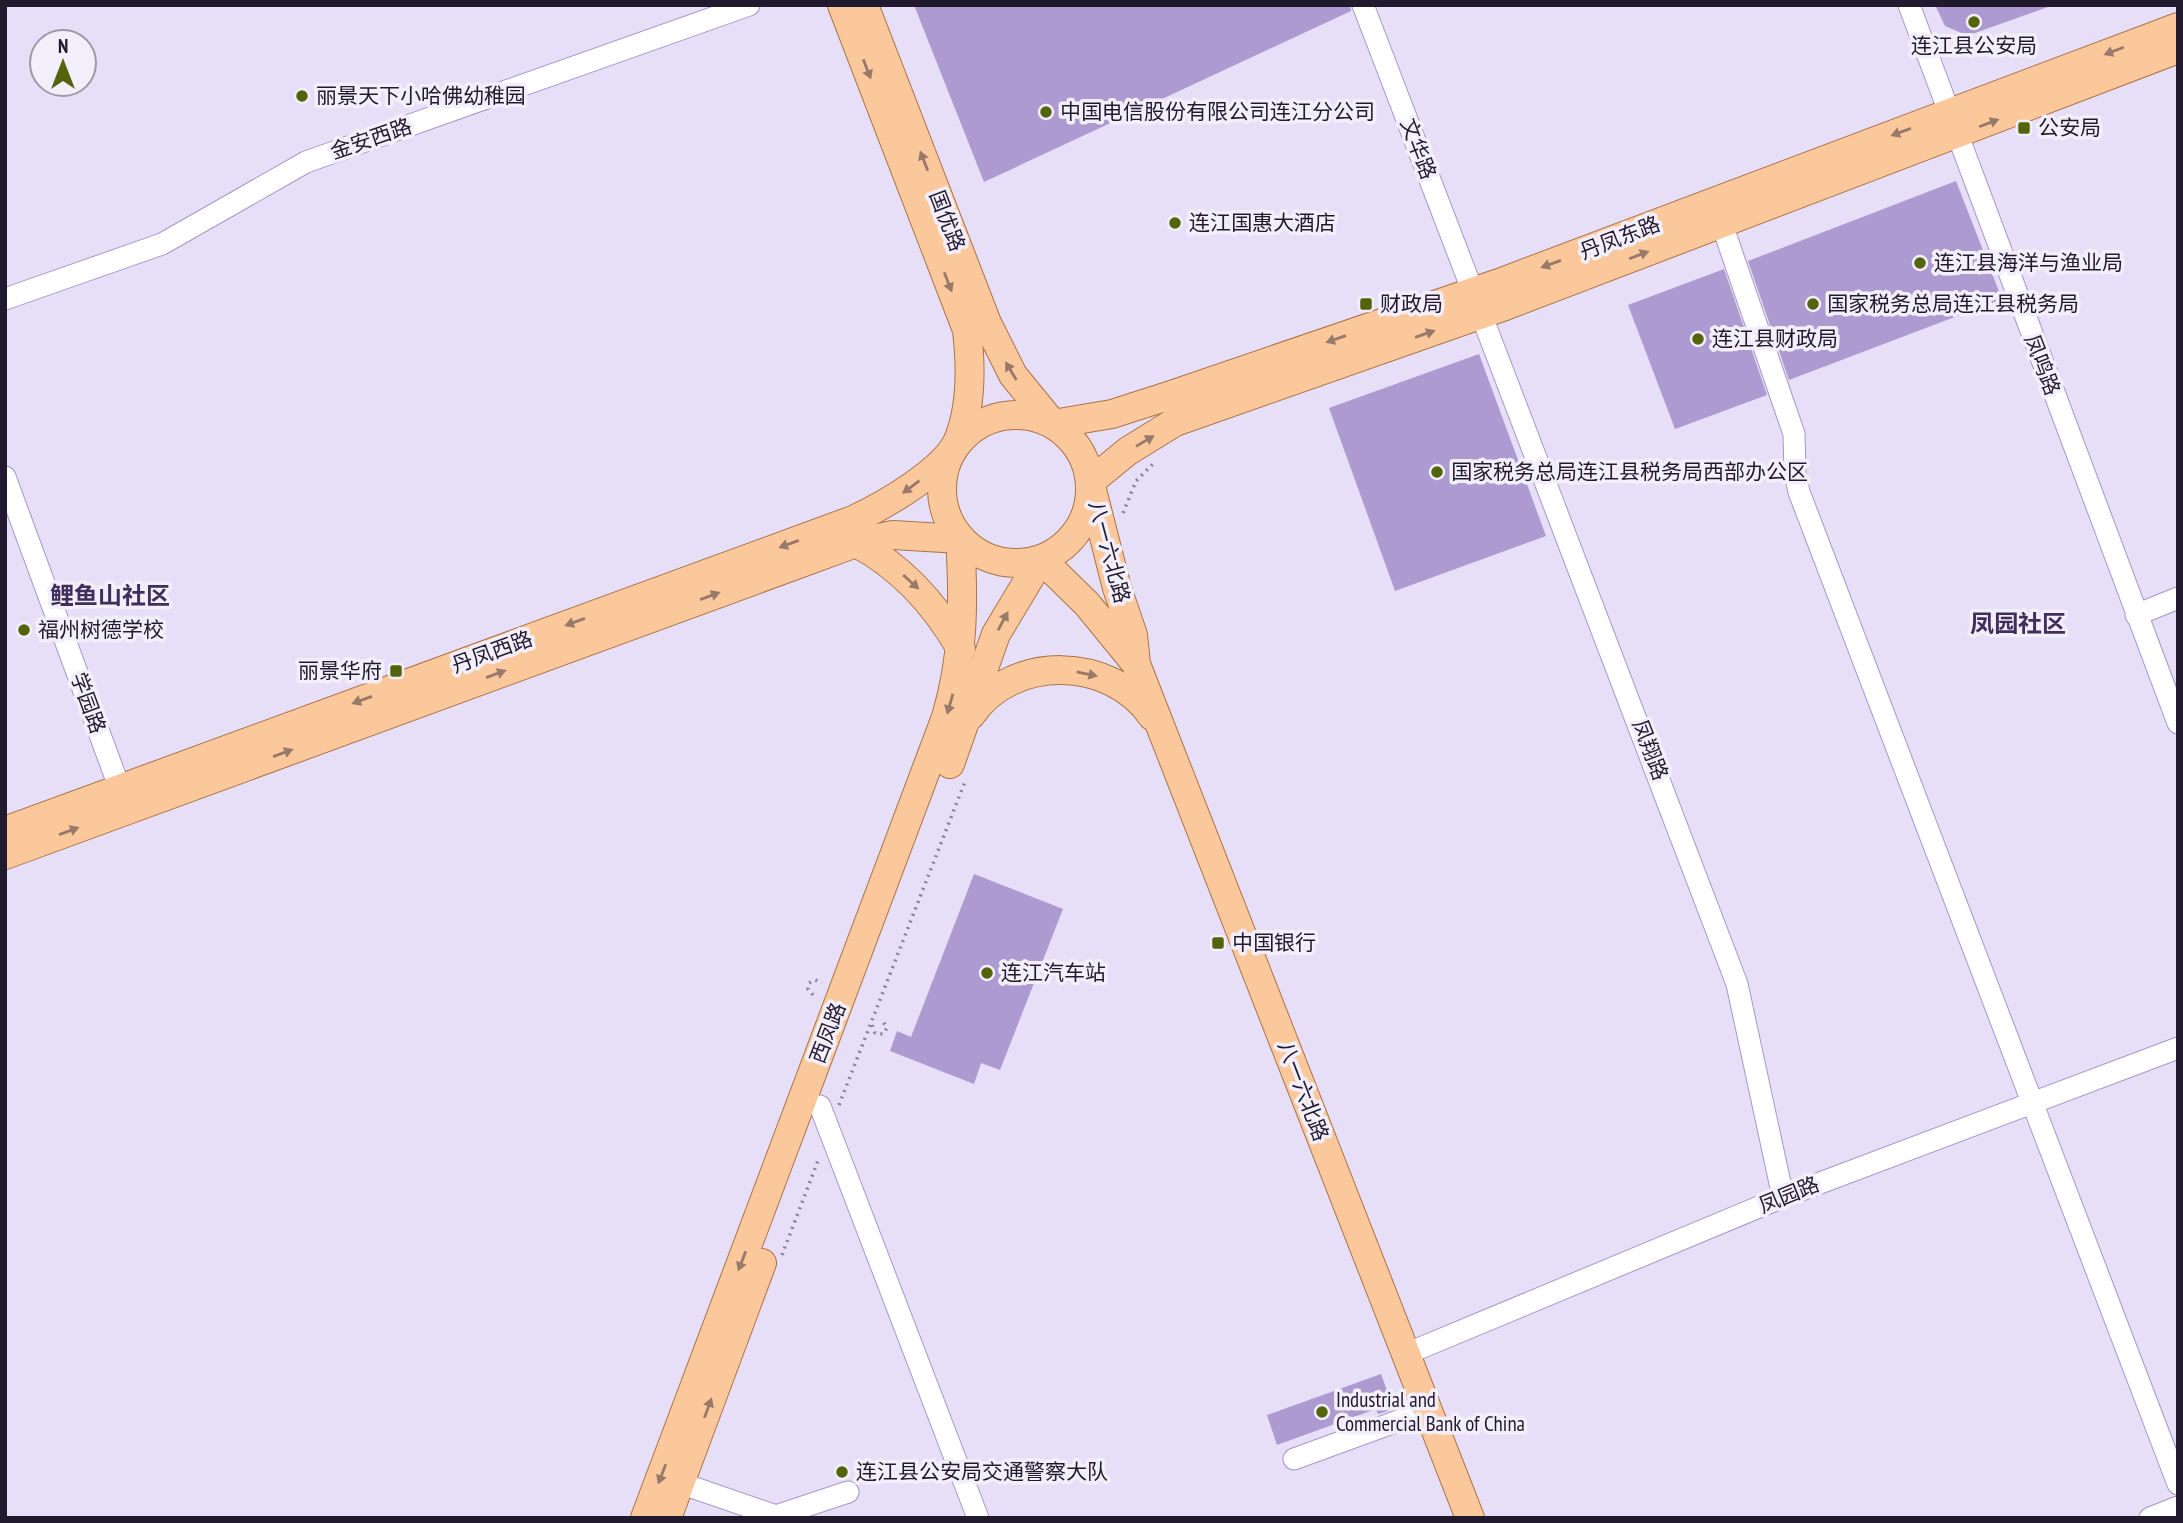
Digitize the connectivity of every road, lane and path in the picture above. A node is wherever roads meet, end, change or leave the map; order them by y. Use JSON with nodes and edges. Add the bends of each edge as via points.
{"nodes":[{"id":1,"x":750,"y":5,"type":"edge"},
{"id":2,"x":842,"y":5,"type":"edge"},
{"id":3,"x":864,"y":5,"type":"edge"},
{"id":4,"x":1363,"y":5,"type":"edge"},
{"id":5,"x":1909,"y":5,"type":"edge"},
{"id":6,"x":2178,"y":27,"type":"edge"},
{"id":7,"x":2178,"y":49,"type":"edge"},
{"id":8,"x":1952,"y":125,"type":"junction"},
{"id":9,"x":1718,"y":213,"type":"junction"},
{"id":10,"x":5,"y":299,"type":"edge"},
{"id":11,"x":1477,"y":303,"type":"junction"},
{"id":12,"x":1054,"y":424,"type":"junction"},
{"id":13,"x":959,"y":440,"type":"junction"},
{"id":14,"x":1156,"y":461,"type":"dead end"},
{"id":15,"x":5,"y":477,"type":"edge"},
{"id":16,"x":1090,"y":481,"type":"junction"},
{"id":17,"x":1122,"y":517,"type":"dead end"},
{"id":18,"x":960,"y":539,"type":"junction"},
{"id":19,"x":856,"y":543,"type":"junction"},
{"id":20,"x":1041,"y":559,"type":"junction"},
{"id":21,"x":2178,"y":598,"type":"edge"},
{"id":22,"x":2136,"y":614,"type":"junction"},
{"id":23,"x":961,"y":649,"type":"junction"},
{"id":24,"x":1136,"y":664,"type":"junction"},
{"id":25,"x":965,"y":723,"type":"junction"},
{"id":26,"x":2178,"y":723,"type":"edge"},
{"id":27,"x":1161,"y":728,"type":"junction"},
{"id":28,"x":969,"y":772,"type":"dead end"},
{"id":29,"x":124,"y":799,"type":"junction"},
{"id":30,"x":5,"y":831,"type":"edge"},
{"id":31,"x":5,"y":855,"type":"edge"},
{"id":32,"x":888,"y":988,"type":"dead end"},
{"id":33,"x":882,"y":1020,"type":"dead end"},
{"id":34,"x":2178,"y":1048,"type":"edge"},
{"id":35,"x":2031,"y":1103,"type":"junction"},
{"id":36,"x":825,"y":1118,"type":"junction"},
{"id":37,"x":1783,"y":1197,"type":"junction"},
{"id":38,"x":781,"y":1259,"type":"dead end"},
{"id":39,"x":1406,"y":1354,"type":"junction"},
{"id":40,"x":1428,"y":1410,"type":"junction"},
{"id":41,"x":1294,"y":1459,"type":"dead end"},
{"id":42,"x":680,"y":1483,"type":"junction"},
{"id":43,"x":2178,"y":1484,"type":"edge"},
{"id":44,"x":848,"y":1492,"type":"dead end"},
{"id":45,"x":2178,"y":1507,"type":"edge"},
{"id":46,"x":645,"y":1518,"type":"edge"},
{"id":47,"x":667,"y":1518,"type":"edge"},
{"id":48,"x":978,"y":1518,"type":"edge"},
{"id":49,"x":1470,"y":1518,"type":"edge"},
{"id":50,"x":2150,"y":1518,"type":"edge"}],
"edges":[{"from":1,"to":10,"type":"street","name":"金安西路","via":[[306,162],[162,244]]},
{"from":2,"to":13,"type":"main road","name":"国优路","one_way":true,"via":[[967,330],[969,384]]},
{"from":12,"to":3,"type":"main road","name":"国优路","one_way":true,"via":[[1013,375],[994,340]]},
{"from":4,"to":11,"type":"street","name":"文华路"},
{"from":5,"to":8,"type":"street","name":"凤鸣路"},
{"from":6,"to":8,"type":"main road","name":"丹凤东路","one_way":true},
{"from":8,"to":7,"type":"main road","name":"丹凤东路","one_way":true},
{"from":8,"to":9,"type":"main road","name":"丹凤东路"},
{"from":8,"to":22,"type":"street","name":"凤鸣路"},
{"from":9,"to":11,"type":"main road","name":"丹凤东路"},
{"from":9,"to":35,"type":"street","via":[[1794,434],[1796,481]]},
{"from":11,"to":12,"type":"main road","name":"丹凤东路","one_way":true,"via":[[1112,414]]},
{"from":16,"to":11,"type":"main road","name":"丹凤东路","one_way":true,"via":[[1128,450],[1175,422]]},
{"from":11,"to":37,"type":"street","name":"凤翔路","via":[[1737,984]]},
{"from":12,"to":13,"type":"main road","via":[[1034,416],[1003,416],[974,427]]},
{"from":12,"to":16,"type":"main road","via":[[1072,439]]},
{"from":13,"to":18,"type":"main road","via":[[947,458],[941,500]]},
{"from":13,"to":29,"type":"main road","name":"丹凤西路","one_way":true,"via":[[921,480],[887,505],[853,520]]},
{"from":14,"to":17,"type":"path","via":[[1136,481]]},
{"from":15,"to":29,"type":"street","name":"学园路"},
{"from":16,"to":20,"type":"main road","via":[[1090,501],[1079,529],[1059,550]]},
{"from":16,"to":24,"type":"main road","name":"八一六北路","via":[[1133,635]]},
{"from":18,"to":19,"type":"main road","name":"丹凤西路","via":[[893,535]]},
{"from":18,"to":20,"type":"main road","via":[[989,559],[1024,563]]},
{"from":18,"to":23,"type":"main road","name":"西凤路"},
{"from":19,"to":23,"type":"main road","one_way":true,"via":[[879,555],[917,587],[945,620]]},
{"from":29,"to":19,"type":"main road","name":"丹凤西路","one_way":true},
{"from":20,"to":24,"type":"main road","name":"八一六北路","via":[[1087,604]]},
{"from":25,"to":20,"type":"main road","name":"西凤路","one_way":true,"via":[[996,634]]},
{"from":21,"to":22,"type":"street"},
{"from":22,"to":26,"type":"street","name":"凤鸣路"},
{"from":23,"to":46,"type":"main road","name":"西凤路","one_way":true,"via":[[939,740]]},
{"from":24,"to":27,"type":"main road","name":"八一六北路"},
{"from":25,"to":27,"type":"main road","one_way":true,"via":[[1003,684],[1025,674],[1060,670],[1116,684],[1145,705]]},
{"from":25,"to":36,"type":"main road","name":"西凤路"},
{"from":27,"to":39,"type":"main road","name":"八一六北路"},
{"from":28,"to":36,"type":"path"},
{"from":29,"to":30,"type":"main road","name":"丹凤西路"},
{"from":31,"to":29,"type":"main road","name":"丹凤西路","one_way":true},
{"from":32,"to":33,"type":"path","via":[[872,1025],[877,1034],[886,1032]]},
{"from":34,"to":35,"type":"street","name":"凤园路"},
{"from":35,"to":37,"type":"street","name":"凤园路"},
{"from":35,"to":43,"type":"street"},
{"from":36,"to":38,"type":"path"},
{"from":42,"to":36,"type":"main road","name":"西凤路","one_way":true},
{"from":36,"to":48,"type":"street"},
{"from":37,"to":39,"type":"street","name":"凤园路"},
{"from":39,"to":40,"type":"main road","name":"八一六北路"},
{"from":40,"to":41,"type":"street"},
{"from":40,"to":49,"type":"main road","name":"八一六北路"},
{"from":42,"to":44,"type":"street","via":[[776,1516]]},
{"from":42,"to":47,"type":"main road","name":"西凤路"},
{"from":45,"to":50,"type":"street"}]}
